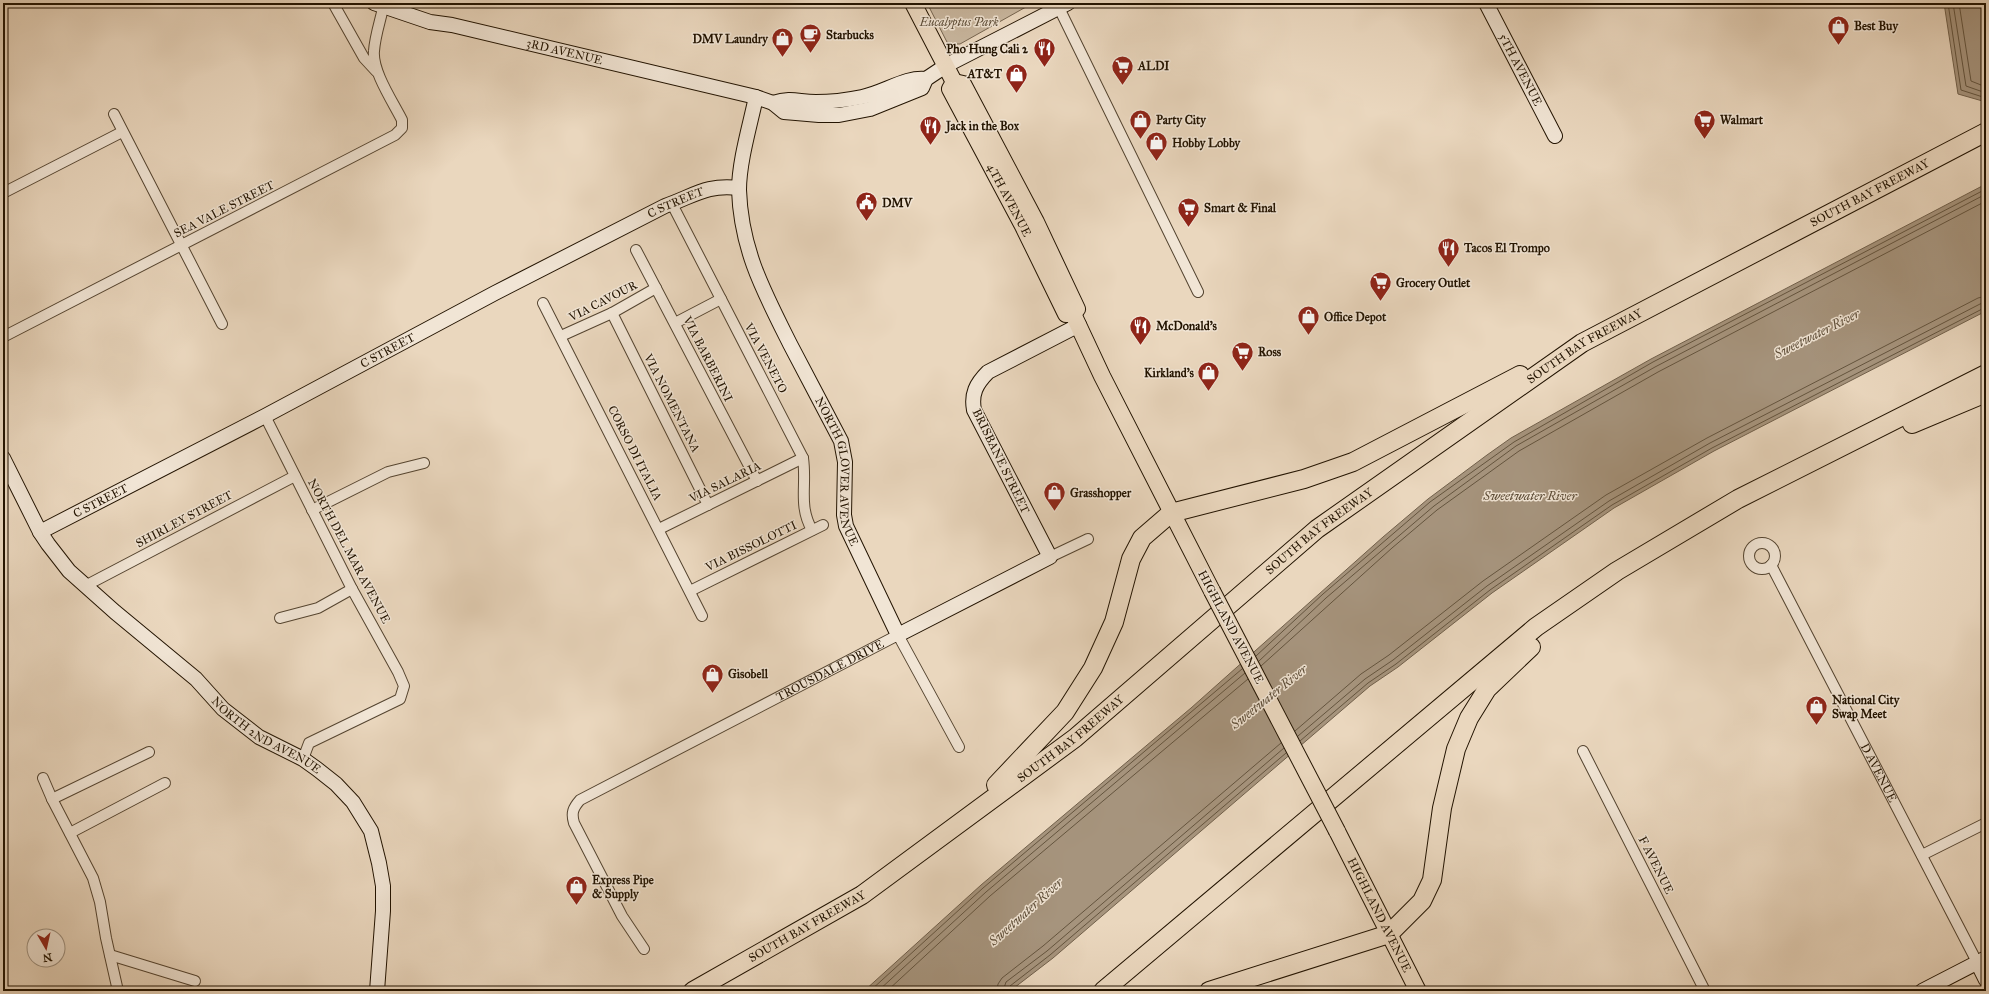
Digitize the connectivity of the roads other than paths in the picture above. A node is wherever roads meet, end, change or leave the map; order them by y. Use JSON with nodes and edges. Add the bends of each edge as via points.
{"nodes":[{"id":1,"x":333,"y":3,"type":"edge"},
{"id":2,"x":913,"y":3,"type":"edge"},
{"id":3,"x":1486,"y":3,"type":"edge"},
{"id":4,"x":379,"y":5,"type":"edge"},
{"id":5,"x":1063,"y":5,"type":"edge"},
{"id":6,"x":947,"y":66,"type":"junction"},
{"id":7,"x":379,"y":74,"type":"junction"},
{"id":8,"x":756,"y":97,"type":"junction"},
{"id":9,"x":114,"y":114,"type":"dead end"},
{"id":10,"x":122,"y":132,"type":"junction"},
{"id":11,"x":1986,"y":132,"type":"edge"},
{"id":12,"x":1555,"y":136,"type":"dead end"},
{"id":13,"x":739,"y":188,"type":"junction"},
{"id":14,"x":3,"y":193,"type":"edge"},
{"id":15,"x":672,"y":204,"type":"junction"},
{"id":16,"x":182,"y":245,"type":"junction"},
{"id":17,"x":636,"y":250,"type":"dead end"},
{"id":18,"x":656,"y":288,"type":"junction"},
{"id":19,"x":1198,"y":292,"type":"dead end"},
{"id":20,"x":721,"y":299,"type":"junction"},
{"id":21,"x":543,"y":303,"type":"dead end"},
{"id":22,"x":612,"y":314,"type":"junction"},
{"id":23,"x":1076,"y":319,"type":"junction"},
{"id":24,"x":675,"y":323,"type":"junction"},
{"id":25,"x":222,"y":324,"type":"dead end"},
{"id":26,"x":561,"y":336,"type":"junction"},
{"id":27,"x":3,"y":337,"type":"edge"},
{"id":28,"x":1582,"y":343,"type":"junction"},
{"id":29,"x":1089,"y":348,"type":"joint"},
{"id":30,"x":1986,"y":374,"type":"edge"},
{"id":31,"x":1986,"y":393,"type":"edge"},
{"id":32,"x":265,"y":416,"type":"junction"},
{"id":33,"x":1848,"y":442,"type":"junction"},
{"id":34,"x":3,"y":458,"type":"edge"},
{"id":35,"x":803,"y":458,"type":"junction"},
{"id":36,"x":424,"y":463,"type":"dead end"},
{"id":37,"x":295,"y":476,"type":"junction"},
{"id":38,"x":757,"y":481,"type":"junction"},
{"id":39,"x":708,"y":505,"type":"junction"},
{"id":40,"x":312,"y":510,"type":"junction"},
{"id":41,"x":1171,"y":513,"type":"junction"},
{"id":42,"x":1695,"y":524,"type":"junction"},
{"id":43,"x":823,"y":525,"type":"dead end"},
{"id":44,"x":659,"y":529,"type":"junction"},
{"id":45,"x":812,"y":530,"type":"junction"},
{"id":46,"x":40,"y":532,"type":"junction"},
{"id":47,"x":1088,"y":538,"type":"dead end"},
{"id":48,"x":1050,"y":557,"type":"junction"},
{"id":49,"x":1771,"y":565,"type":"dead end"},
{"id":50,"x":85,"y":586,"type":"junction"},
{"id":51,"x":352,"y":589,"type":"junction"},
{"id":52,"x":690,"y":591,"type":"junction"},
{"id":53,"x":702,"y":616,"type":"dead end"},
{"id":54,"x":280,"y":618,"type":"dead end"},
{"id":55,"x":898,"y":635,"type":"junction"},
{"id":56,"x":959,"y":747,"type":"dead end"},
{"id":57,"x":1583,"y":751,"type":"dead end"},
{"id":58,"x":150,"y":752,"type":"dead end"},
{"id":59,"x":303,"y":760,"type":"junction"},
{"id":60,"x":43,"y":778,"type":"dead end"},
{"id":61,"x":164,"y":783,"type":"dead end"},
{"id":62,"x":52,"y":799,"type":"junction"},
{"id":63,"x":1986,"y":823,"type":"edge"},
{"id":64,"x":956,"y":826,"type":"junction"},
{"id":65,"x":70,"y":833,"type":"junction"},
{"id":66,"x":1922,"y":855,"type":"junction"},
{"id":67,"x":1389,"y":934,"type":"junction"},
{"id":68,"x":644,"y":949,"type":"dead end"},
{"id":69,"x":110,"y":955,"type":"junction"},
{"id":70,"x":1982,"y":960,"type":"edge"},
{"id":71,"x":1986,"y":980,"type":"edge"},
{"id":72,"x":195,"y":981,"type":"dead end"},
{"id":73,"x":118,"y":991,"type":"edge"},
{"id":74,"x":377,"y":991,"type":"edge"},
{"id":75,"x":693,"y":991,"type":"edge"},
{"id":76,"x":1103,"y":991,"type":"edge"},
{"id":77,"x":1209,"y":991,"type":"edge"},
{"id":78,"x":1418,"y":991,"type":"edge"},
{"id":79,"x":1705,"y":991,"type":"edge"},
{"id":80,"x":1922,"y":991,"type":"edge"}],
"edges":[{"from":1,"to":7,"type":"street","name":"SEA VALE STREET","via":[[364,58]]},
{"from":2,"to":6,"type":"main road","name":"4TH AVENUE"},
{"from":3,"to":12,"type":"street","name":"5TH AVENUE"},
{"from":4,"to":7,"type":"street","name":"SEA VALE STREET","via":[[374,59]]},
{"from":4,"to":8,"type":"street","name":"3RD AVENUE","via":[[430,22],[452,25]]},
{"from":5,"to":6,"type":"street"},
{"from":5,"to":19,"type":"street"},
{"from":6,"to":8,"type":"street","via":[[926,78],[922,88],[850,114],[818,116],[784,112]]},
{"from":6,"to":23,"type":"main road","name":"4TH AVENUE","via":[[954,82],[950,89],[1023,226],[1066,314]]},
{"from":7,"to":16,"type":"street","name":"SEA VALE STREET","via":[[402,120],[402,128],[396,135]]},
{"from":8,"to":13,"type":"street","name":"NORTH GLOVER AVENUE"},
{"from":9,"to":10,"type":"street"},
{"from":10,"to":14,"type":"street"},
{"from":10,"to":16,"type":"street"},
{"from":11,"to":28,"type":"highway","name":"SOUTH BAY FREEWAY"},
{"from":13,"to":15,"type":"street","name":"C STREET","via":[[707,189]]},
{"from":13,"to":55,"type":"street","name":"NORTH GLOVER AVENUE","via":[[747,247],[758,279],[841,441],[845,462],[846,526]]},
{"from":15,"to":20,"type":"street","name":"VIA VENETO"},
{"from":15,"to":32,"type":"street","name":"C STREET","via":[[502,290]]},
{"from":16,"to":25,"type":"street"},
{"from":16,"to":27,"type":"street","name":"SEA VALE STREET"},
{"from":17,"to":18,"type":"street","name":"VIA BARBERINI"},
{"from":18,"to":22,"type":"street","name":"VIA CAVOUR"},
{"from":18,"to":24,"type":"street","name":"VIA BARBERINI"},
{"from":20,"to":24,"type":"street"},
{"from":20,"to":35,"type":"street","name":"VIA VENETO"},
{"from":21,"to":26,"type":"street","name":"CORSO DI ITALIA"},
{"from":22,"to":26,"type":"street","name":"VIA CAVOUR"},
{"from":22,"to":39,"type":"street","name":"VIA NOMENTANA"},
{"from":23,"to":29,"type":"main road","name":"4TH AVENUE"},
{"from":23,"to":48,"type":"street","name":"BRISBANE STREET","via":[[988,372],[980,380],[973,394],[974,410]]},
{"from":24,"to":38,"type":"street","name":"VIA BARBERINI"},
{"from":26,"to":44,"type":"street","name":"CORSO DI ITALIA"},
{"from":28,"to":41,"type":"highway","via":[[1353,462],[1304,479]]},
{"from":28,"to":64,"type":"highway","name":"SOUTH BAY FREEWAY","via":[[1317,530],[1075,738]]},
{"from":29,"to":41,"type":"main road","name":"HIGHLAND AVENUE"},
{"from":30,"to":33,"type":"highway"},
{"from":31,"to":33,"type":"highway","via":[[1894,431]]},
{"from":32,"to":37,"type":"street","name":"NORTH DEL MAR AVENUE"},
{"from":32,"to":46,"type":"street","name":"C STREET"},
{"from":33,"to":42,"type":"highway"},
{"from":34,"to":46,"type":"street","name":"NORTH 2ND AVENUE"},
{"from":35,"to":38,"type":"street","name":"VIA SALARIA"},
{"from":35,"to":45,"type":"street","name":"VIA VENETO","via":[[806,475],[803,508]]},
{"from":36,"to":40,"type":"street","via":[[388,472]]},
{"from":37,"to":40,"type":"street","name":"NORTH DEL MAR AVENUE"},
{"from":37,"to":50,"type":"street","name":"SHIRLEY STREET"},
{"from":38,"to":39,"type":"street","name":"VIA SALARIA"},
{"from":39,"to":44,"type":"street","name":"VIA SALARIA"},
{"from":40,"to":51,"type":"street","name":"NORTH DEL MAR AVENUE"},
{"from":41,"to":64,"type":"highway","via":[[1142,538],[1131,559],[1114,622],[1093,668],[1065,712]]},
{"from":41,"to":67,"type":"main road","name":"HIGHLAND AVENUE","bridge":true},
{"from":42,"to":67,"type":"highway","via":[[1556,626],[1487,689],[1469,718],[1456,749],[1442,808],[1432,880],[1422,901]]},
{"from":42,"to":76,"type":"highway","via":[[1617,571],[1536,627]]},
{"from":43,"to":45,"type":"street","name":"VIA BISSOLOTTI"},
{"from":44,"to":52,"type":"street","name":"CORSO DI ITALIA"},
{"from":45,"to":52,"type":"street","name":"VIA BISSOLOTTI"},
{"from":46,"to":50,"type":"street","name":"NORTH 2ND AVENUE","via":[[69,571]]},
{"from":47,"to":48,"type":"street","name":"TROUSDALE DRIVE"},
{"from":48,"to":55,"type":"street","name":"TROUSDALE DRIVE"},
{"from":49,"to":66,"type":"street","name":"D AVENUE"},
{"from":50,"to":59,"type":"street","name":"NORTH 2ND AVENUE","via":[[196,679],[223,709],[258,737]]},
{"from":51,"to":54,"type":"street","via":[[318,608]]},
{"from":51,"to":59,"type":"street","name":"NORTH DEL MAR AVENUE","via":[[404,686],[400,699],[309,743]]},
{"from":52,"to":53,"type":"street","name":"CORSO DI ITALIA"},
{"from":55,"to":56,"type":"street","name":"NORTH GLOVER AVENUE"},
{"from":55,"to":68,"type":"street","name":"TROUSDALE DRIVE","via":[[590,794],[575,806],[572,816],[574,823],[622,916]]},
{"from":57,"to":79,"type":"street","name":"F AVENUE"},
{"from":58,"to":62,"type":"street"},
{"from":59,"to":74,"type":"street","name":"NORTH 2ND AVENUE","via":[[336,784],[353,802],[370,831],[383,886]]},
{"from":60,"to":62,"type":"street"},
{"from":61,"to":65,"type":"street"},
{"from":62,"to":65,"type":"street"},
{"from":63,"to":66,"type":"street"},
{"from":64,"to":75,"type":"highway","name":"SOUTH BAY FREEWAY","via":[[862,895]]},
{"from":65,"to":69,"type":"street","via":[[93,878]]},
{"from":66,"to":70,"type":"street","name":"D AVENUE"},
{"from":67,"to":77,"type":"highway"},
{"from":67,"to":78,"type":"main road","name":"HIGHLAND AVENUE"},
{"from":69,"to":72,"type":"street"},
{"from":69,"to":73,"type":"street"},
{"from":70,"to":71,"type":"street","name":"D AVENUE"},
{"from":70,"to":80,"type":"street"}]}
